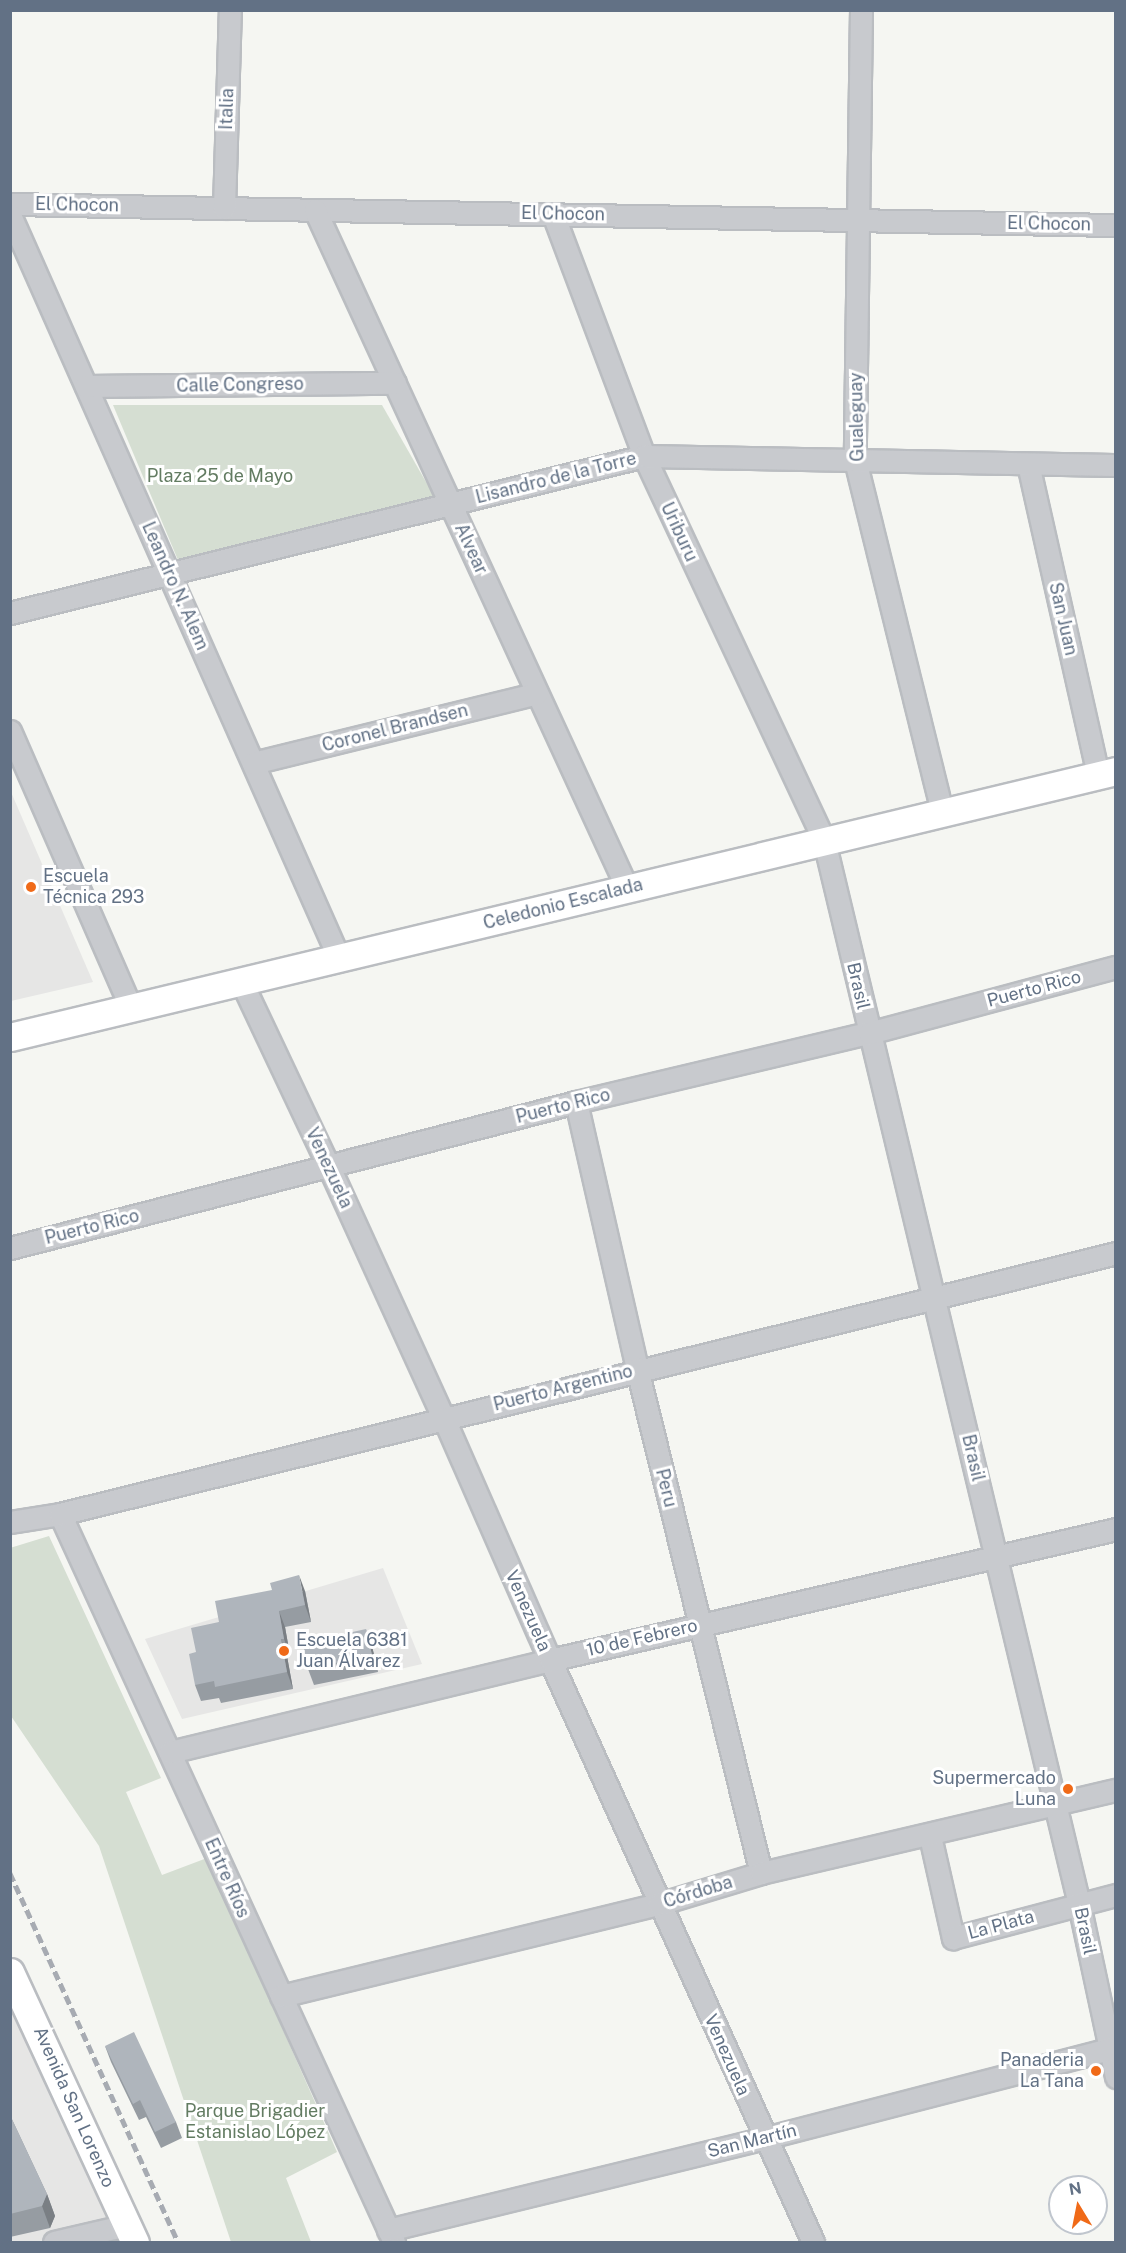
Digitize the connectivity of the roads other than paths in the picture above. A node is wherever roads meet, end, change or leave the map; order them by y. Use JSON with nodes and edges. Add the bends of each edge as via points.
{"nodes":[{"id":1,"x":230,"y":10,"type":"edge"},
{"id":2,"x":861,"y":10,"type":"edge"},
{"id":3,"x":10,"y":204,"type":"edge"},
{"id":4,"x":225,"y":208,"type":"junction"},
{"id":5,"x":315,"y":210,"type":"junction"},
{"id":6,"x":553,"y":214,"type":"junction"},
{"id":7,"x":10,"y":215,"type":"edge"},
{"id":8,"x":858,"y":221,"type":"junction"},
{"id":9,"x":1116,"y":225,"type":"edge"},
{"id":10,"x":394,"y":383,"type":"junction"},
{"id":11,"x":86,"y":386,"type":"junction"},
{"id":12,"x":644,"y":456,"type":"junction"},
{"id":13,"x":855,"y":460,"type":"junction"},
{"id":14,"x":1028,"y":464,"type":"junction"},
{"id":15,"x":1116,"y":465,"type":"edge"},
{"id":16,"x":450,"y":504,"type":"junction"},
{"id":17,"x":169,"y":574,"type":"junction"},
{"id":18,"x":10,"y":613,"type":"edge"},
{"id":19,"x":537,"y":693,"type":"junction"},
{"id":20,"x":10,"y":731,"type":"edge"},
{"id":21,"x":253,"y":763,"type":"junction"},
{"id":22,"x":1107,"y":773,"type":"edge"},
{"id":23,"x":942,"y":812,"type":"junction"},
{"id":24,"x":824,"y":841,"type":"junction"},
{"id":25,"x":627,"y":888,"type":"junction"},
{"id":26,"x":339,"y":957,"type":"junction"},
{"id":27,"x":1116,"y":967,"type":"edge"},
{"id":28,"x":241,"y":981,"type":"junction"},
{"id":29,"x":131,"y":1008,"type":"junction"},
{"id":30,"x":869,"y":1034,"type":"junction"},
{"id":31,"x":10,"y":1037,"type":"edge"},
{"id":32,"x":576,"y":1102,"type":"junction"},
{"id":33,"x":329,"y":1167,"type":"junction"},
{"id":34,"x":10,"y":1248,"type":"edge"},
{"id":35,"x":1116,"y":1253,"type":"edge"},
{"id":36,"x":935,"y":1299,"type":"junction"},
{"id":37,"x":636,"y":1370,"type":"junction"},
{"id":38,"x":444,"y":1419,"type":"junction"},
{"id":39,"x":60,"y":1514,"type":"junction"},
{"id":40,"x":10,"y":1522,"type":"edge"},
{"id":41,"x":1116,"y":1529,"type":"edge"},
{"id":42,"x":996,"y":1558,"type":"junction"},
{"id":43,"x":700,"y":1625,"type":"junction"},
{"id":44,"x":550,"y":1660,"type":"junction"},
{"id":45,"x":170,"y":1752,"type":"junction"},
{"id":46,"x":1116,"y":1790,"type":"edge"},
{"id":47,"x":1054,"y":1803,"type":"junction"},
{"id":48,"x":930,"y":1836,"type":"junction"},
{"id":49,"x":760,"y":1873,"type":"junction"},
{"id":50,"x":1116,"y":1895,"type":"edge"},
{"id":51,"x":659,"y":1904,"type":"junction"},
{"id":52,"x":1079,"y":1904,"type":"junction"},
{"id":53,"x":10,"y":1972,"type":"edge"},
{"id":54,"x":281,"y":1996,"type":"junction"},
{"id":55,"x":1112,"y":2048,"type":"edge"},
{"id":56,"x":1116,"y":2078,"type":"edge"},
{"id":57,"x":765,"y":2138,"type":"junction"},
{"id":58,"x":131,"y":2234,"type":"edge"},
{"id":59,"x":391,"y":2236,"type":"edge"},
{"id":60,"x":54,"y":2242,"type":"edge"},
{"id":61,"x":813,"y":2242,"type":"edge"}],
"edges":[{"from":1,"to":4,"type":"street","name":"Italia"},
{"from":2,"to":8,"type":"street","name":"Gualeguay"},
{"from":3,"to":4,"type":"street","name":"El Chocon"},
{"from":4,"to":5,"type":"street","name":"El Chocon"},
{"from":5,"to":6,"type":"street","name":"El Chocon"},
{"from":5,"to":10,"type":"street","name":"Alvear"},
{"from":6,"to":8,"type":"street","name":"El Chocon"},
{"from":6,"to":12,"type":"street","name":"Uriburu"},
{"from":7,"to":11,"type":"street","name":"Leandro N. Alem"},
{"from":8,"to":9,"type":"street","name":"El Chocon"},
{"from":8,"to":13,"type":"street","name":"Gualeguay"},
{"from":10,"to":11,"type":"street","name":"Calle Congreso"},
{"from":10,"to":16,"type":"street","name":"Alvear"},
{"from":11,"to":17,"type":"street","name":"Leandro N. Alem"},
{"from":12,"to":13,"type":"street","name":"Lisandro de la Torre"},
{"from":12,"to":16,"type":"street","name":"Lisandro de la Torre"},
{"from":12,"to":24,"type":"street","name":"Uriburu"},
{"from":13,"to":14,"type":"street","name":"Lisandro de la Torre"},
{"from":13,"to":23,"type":"street","name":"Gualeguay"},
{"from":14,"to":15,"type":"street","name":"Lisandro de la Torre"},
{"from":14,"to":22,"type":"street","name":"San Juan"},
{"from":16,"to":17,"type":"street","name":"Lisandro de la Torre"},
{"from":16,"to":19,"type":"street","name":"Alvear"},
{"from":17,"to":18,"type":"street","name":"Lisandro de la Torre"},
{"from":17,"to":21,"type":"street","name":"Leandro N. Alem"},
{"from":19,"to":21,"type":"street","name":"Coronel Brandsen"},
{"from":19,"to":25,"type":"street","name":"Alvear"},
{"from":20,"to":29,"type":"street"},
{"from":21,"to":26,"type":"street","name":"Leandro N. Alem"},
{"from":22,"to":23,"type":"main road","name":"Celedonio Escalada"},
{"from":23,"to":24,"type":"main road","name":"Celedonio Escalada"},
{"from":24,"to":25,"type":"main road","name":"Celedonio Escalada"},
{"from":24,"to":30,"type":"street","name":"Brasil"},
{"from":25,"to":26,"type":"main road","name":"Celedonio Escalada"},
{"from":26,"to":28,"type":"main road","name":"Celedonio Escalada"},
{"from":27,"to":30,"type":"street","name":"Puerto Rico"},
{"from":28,"to":29,"type":"main road","name":"Celedonio Escalada"},
{"from":28,"to":33,"type":"street","name":"Venezuela"},
{"from":29,"to":31,"type":"main road","name":"Celedonio Escalada"},
{"from":30,"to":32,"type":"street","name":"Puerto Rico"},
{"from":30,"to":36,"type":"street","name":"Brasil"},
{"from":32,"to":33,"type":"street","name":"Puerto Rico"},
{"from":32,"to":37,"type":"street","name":"Peru"},
{"from":33,"to":34,"type":"street","name":"Puerto Rico"},
{"from":33,"to":38,"type":"street","name":"Venezuela"},
{"from":35,"to":36,"type":"street","name":"Puerto Argentino"},
{"from":36,"to":37,"type":"street","name":"Puerto Argentino"},
{"from":36,"to":42,"type":"street","name":"Brasil"},
{"from":37,"to":38,"type":"street","name":"Puerto Argentino"},
{"from":37,"to":43,"type":"street","name":"Peru"},
{"from":38,"to":39,"type":"street","name":"Puerto Argentino"},
{"from":38,"to":44,"type":"street","name":"Venezuela"},
{"from":39,"to":40,"type":"street","name":"Puerto Argentino"},
{"from":39,"to":45,"type":"street","name":"Entre Ríos"},
{"from":41,"to":42,"type":"street","name":"10 de Febrero"},
{"from":42,"to":43,"type":"street","name":"10 de Febrero"},
{"from":42,"to":47,"type":"street","name":"Brasil"},
{"from":43,"to":44,"type":"street","name":"10 de Febrero"},
{"from":43,"to":49,"type":"street","name":"Peru"},
{"from":44,"to":45,"type":"street","name":"10 de Febrero"},
{"from":44,"to":51,"type":"street","name":"Venezuela"},
{"from":45,"to":54,"type":"street","name":"Entre Ríos"},
{"from":46,"to":47,"type":"street","name":"Córdoba"},
{"from":47,"to":48,"type":"street","name":"Córdoba"},
{"from":47,"to":52,"type":"street","name":"Brasil"},
{"from":48,"to":49,"type":"street","name":"Córdoba"},
{"from":48,"to":52,"type":"street","name":"La Plata","via":[[953,1938]]},
{"from":49,"to":51,"type":"street","name":"Córdoba"},
{"from":50,"to":52,"type":"street","name":"La Plata"},
{"from":51,"to":54,"type":"street","name":"Córdoba"},
{"from":51,"to":57,"type":"street","name":"Venezuela"},
{"from":52,"to":55,"type":"street","name":"Brasil"},
{"from":53,"to":58,"type":"main road","name":"Avenida San Lorenzo"},
{"from":54,"to":59,"type":"street","name":"Entre Ríos"},
{"from":55,"to":56,"type":"street","name":"Brasil"},
{"from":55,"to":57,"type":"street","name":"San Martín"},
{"from":57,"to":59,"type":"street","name":"San Martín"},
{"from":57,"to":61,"type":"street","name":"Venezuela"},
{"from":58,"to":60,"type":"street"}]}
